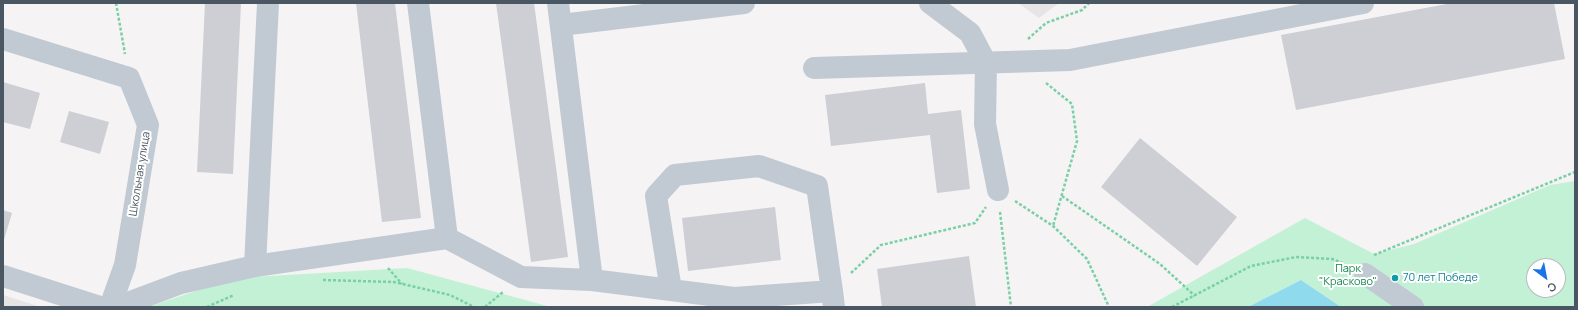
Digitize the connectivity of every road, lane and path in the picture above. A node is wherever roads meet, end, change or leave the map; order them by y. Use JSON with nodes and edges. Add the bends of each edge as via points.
{"nodes":[{"id":1,"x":116,"y":3,"type":"edge"},
{"id":2,"x":268,"y":3,"type":"edge"},
{"id":3,"x":418,"y":3,"type":"edge"},
{"id":4,"x":558,"y":3,"type":"edge"},
{"id":5,"x":744,"y":3,"type":"edge"},
{"id":6,"x":930,"y":3,"type":"edge"},
{"id":7,"x":1089,"y":3,"type":"edge"},
{"id":8,"x":1363,"y":3,"type":"edge"},
{"id":9,"x":560,"y":24,"type":"junction"},
{"id":10,"x":3,"y":39,"type":"edge"},
{"id":11,"x":1016,"y":62,"type":"junction"},
{"id":12,"x":986,"y":63,"type":"junction"},
{"id":13,"x":814,"y":68,"type":"dead end"},
{"id":14,"x":130,"y":78,"type":"junction"},
{"id":15,"x":1044,"y":81,"type":"dead end"},
{"id":16,"x":1575,"y":172,"type":"edge"},
{"id":17,"x":998,"y":190,"type":"junction"},
{"id":18,"x":1062,"y":196,"type":"junction"},
{"id":19,"x":1053,"y":226,"type":"junction"},
{"id":20,"x":447,"y":238,"type":"junction"},
{"id":21,"x":255,"y":266,"type":"junction"},
{"id":22,"x":1364,"y":274,"type":"junction"},
{"id":23,"x":3,"y":276,"type":"edge"},
{"id":24,"x":316,"y":280,"type":"dead end"},
{"id":25,"x":592,"y":280,"type":"junction"},
{"id":26,"x":670,"y":290,"type":"junction"},
{"id":27,"x":235,"y":295,"type":"dead end"},
{"id":28,"x":1195,"y":296,"type":"junction"},
{"id":29,"x":833,"y":299,"type":"edge"},
{"id":30,"x":100,"y":307,"type":"edge"},
{"id":31,"x":110,"y":307,"type":"edge"},
{"id":32,"x":117,"y":307,"type":"edge"},
{"id":33,"x":207,"y":307,"type":"edge"},
{"id":34,"x":474,"y":307,"type":"edge"},
{"id":35,"x":1011,"y":307,"type":"edge"},
{"id":36,"x":1109,"y":307,"type":"edge"},
{"id":37,"x":1172,"y":307,"type":"edge"},
{"id":38,"x":1413,"y":307,"type":"edge"}],
"edges":[{"from":1,"to":14,"type":"path"},
{"from":2,"to":21,"type":"street"},
{"from":3,"to":20,"type":"street"},
{"from":4,"to":9,"type":"street"},
{"from":5,"to":9,"type":"street"},
{"from":6,"to":12,"type":"street","via":[[970,33]]},
{"from":7,"to":11,"type":"path","via":[[1082,10],[1046,23],[1027,39]]},
{"from":8,"to":11,"type":"street","via":[[1070,60]]},
{"from":9,"to":25,"type":"street"},
{"from":10,"to":14,"type":"street"},
{"from":11,"to":12,"type":"street"},
{"from":12,"to":13,"type":"street"},
{"from":12,"to":17,"type":"street","via":[[985,124]]},
{"from":14,"to":31,"type":"street","name":"Школьная улица","via":[[148,125],[125,266]]},
{"from":15,"to":18,"type":"path","via":[[1072,104],[1077,141]]},
{"from":16,"to":22,"type":"path","via":[[1374,254]]},
{"from":17,"to":19,"type":"path"},
{"from":17,"to":29,"type":"path","via":[[975,223],[882,245]]},
{"from":17,"to":35,"type":"path"},
{"from":18,"to":19,"type":"path"},
{"from":18,"to":28,"type":"path","via":[[1160,264]]},
{"from":19,"to":36,"type":"path","via":[[1087,259]]},
{"from":20,"to":21,"type":"street"},
{"from":20,"to":25,"type":"street","via":[[521,277]]},
{"from":21,"to":32,"type":"street","via":[[181,283]]},
{"from":22,"to":28,"type":"path","via":[[1332,259],[1296,257],[1251,266]]},
{"from":22,"to":38,"type":"street"},
{"from":23,"to":30,"type":"street"},
{"from":24,"to":34,"type":"path","via":[[394,282],[450,295]]},
{"from":25,"to":26,"type":"street"},
{"from":26,"to":29,"type":"street","via":[[734,298]]},
{"from":26,"to":29,"type":"street","via":[[656,196],[676,175],[759,166],[817,186]]},
{"from":27,"to":33,"type":"path"},
{"from":28,"to":37,"type":"path"}]}
